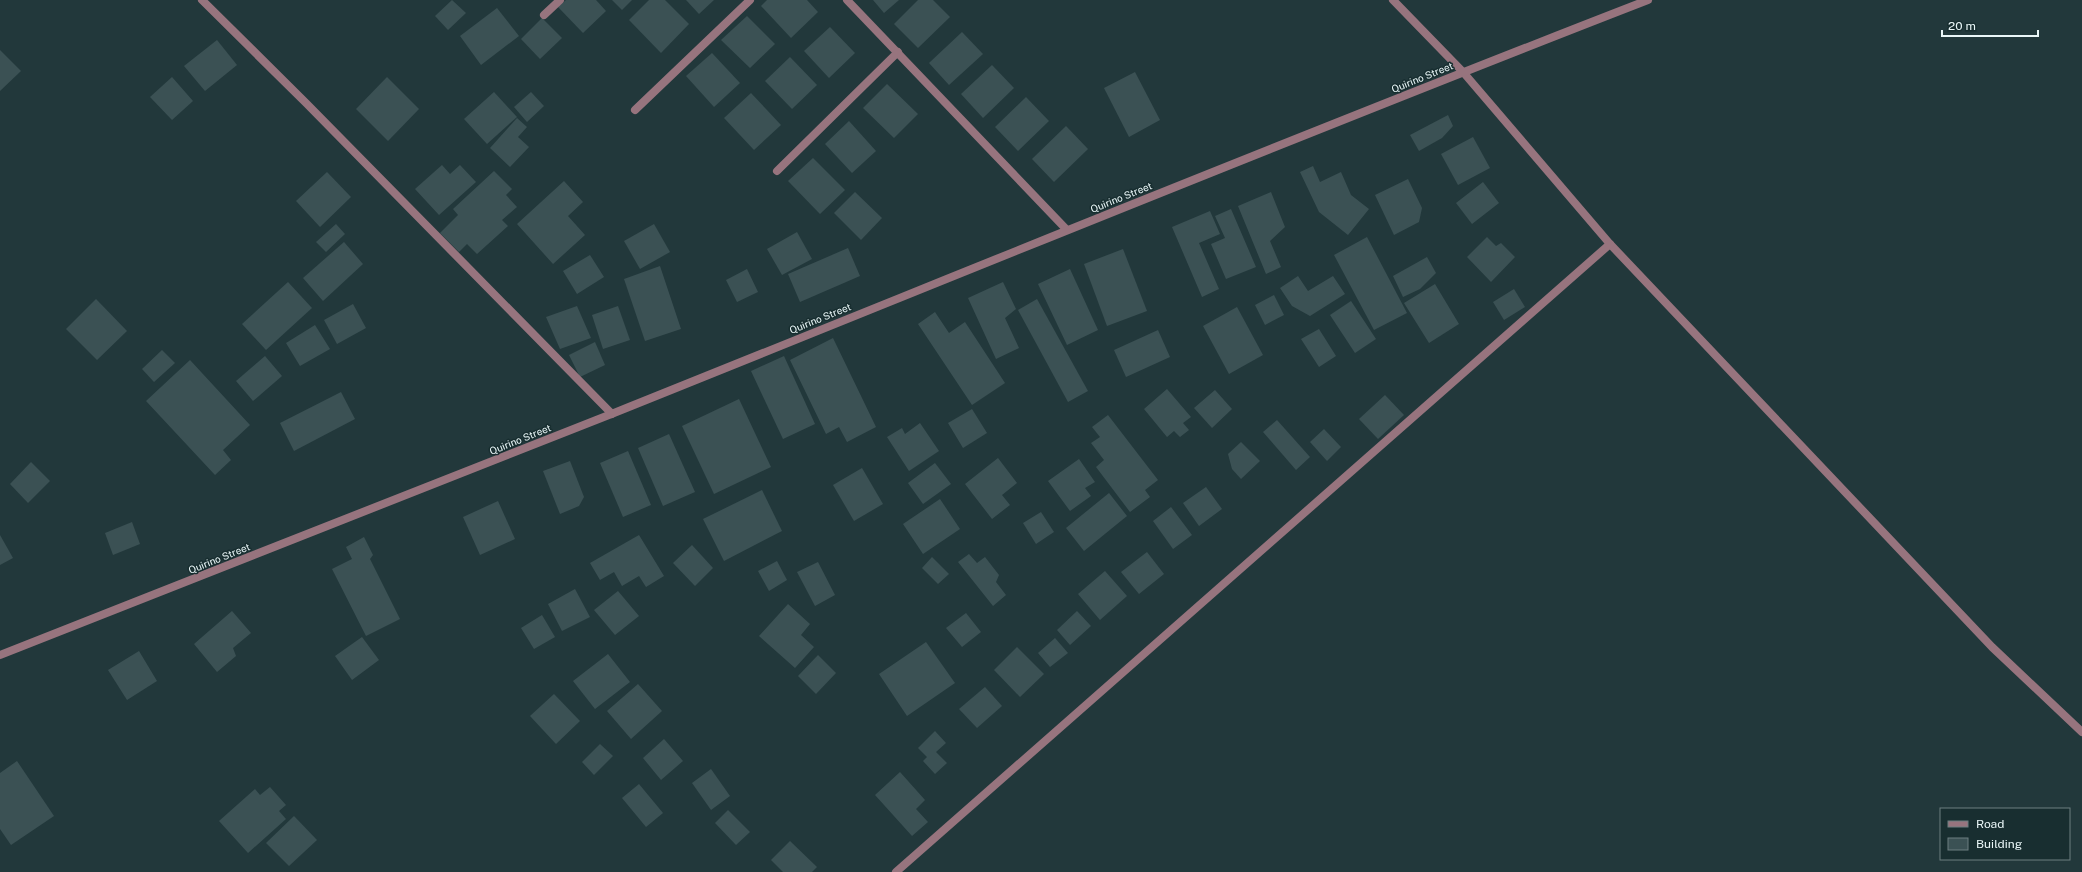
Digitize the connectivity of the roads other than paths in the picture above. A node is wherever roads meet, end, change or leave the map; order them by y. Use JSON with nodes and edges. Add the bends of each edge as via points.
{"nodes":[{"id":1,"x":202,"y":0,"type":"edge"},
{"id":2,"x":560,"y":0,"type":"edge"},
{"id":3,"x":750,"y":0,"type":"edge"},
{"id":4,"x":847,"y":0,"type":"edge"},
{"id":5,"x":1393,"y":0,"type":"edge"},
{"id":6,"x":1648,"y":0,"type":"edge"},
{"id":7,"x":544,"y":15,"type":"dead end"},
{"id":8,"x":898,"y":52,"type":"junction"},
{"id":9,"x":1463,"y":72,"type":"junction"},
{"id":10,"x":635,"y":110,"type":"dead end"},
{"id":11,"x":777,"y":171,"type":"dead end"},
{"id":12,"x":1066,"y":229,"type":"junction"},
{"id":13,"x":1610,"y":244,"type":"junction"},
{"id":14,"x":612,"y":414,"type":"junction"},
{"id":15,"x":0,"y":655,"type":"edge"},
{"id":16,"x":2082,"y":732,"type":"edge"},
{"id":17,"x":896,"y":872,"type":"edge"}],
"edges":[{"from":1,"to":14,"type":"street"},
{"from":2,"to":7,"type":"street"},
{"from":3,"to":10,"type":"street"},
{"from":4,"to":8,"type":"street"},
{"from":5,"to":9,"type":"street"},
{"from":6,"to":9,"type":"street","name":"Quirino Street"},
{"from":8,"to":11,"type":"street"},
{"from":8,"to":12,"type":"street"},
{"from":9,"to":12,"type":"street","name":"Quirino Street"},
{"from":9,"to":13,"type":"street"},
{"from":12,"to":14,"type":"street","name":"Quirino Street"},
{"from":13,"to":16,"type":"street","via":[[1992,647]]},
{"from":13,"to":17,"type":"street"},
{"from":14,"to":15,"type":"street","name":"Quirino Street"}]}
